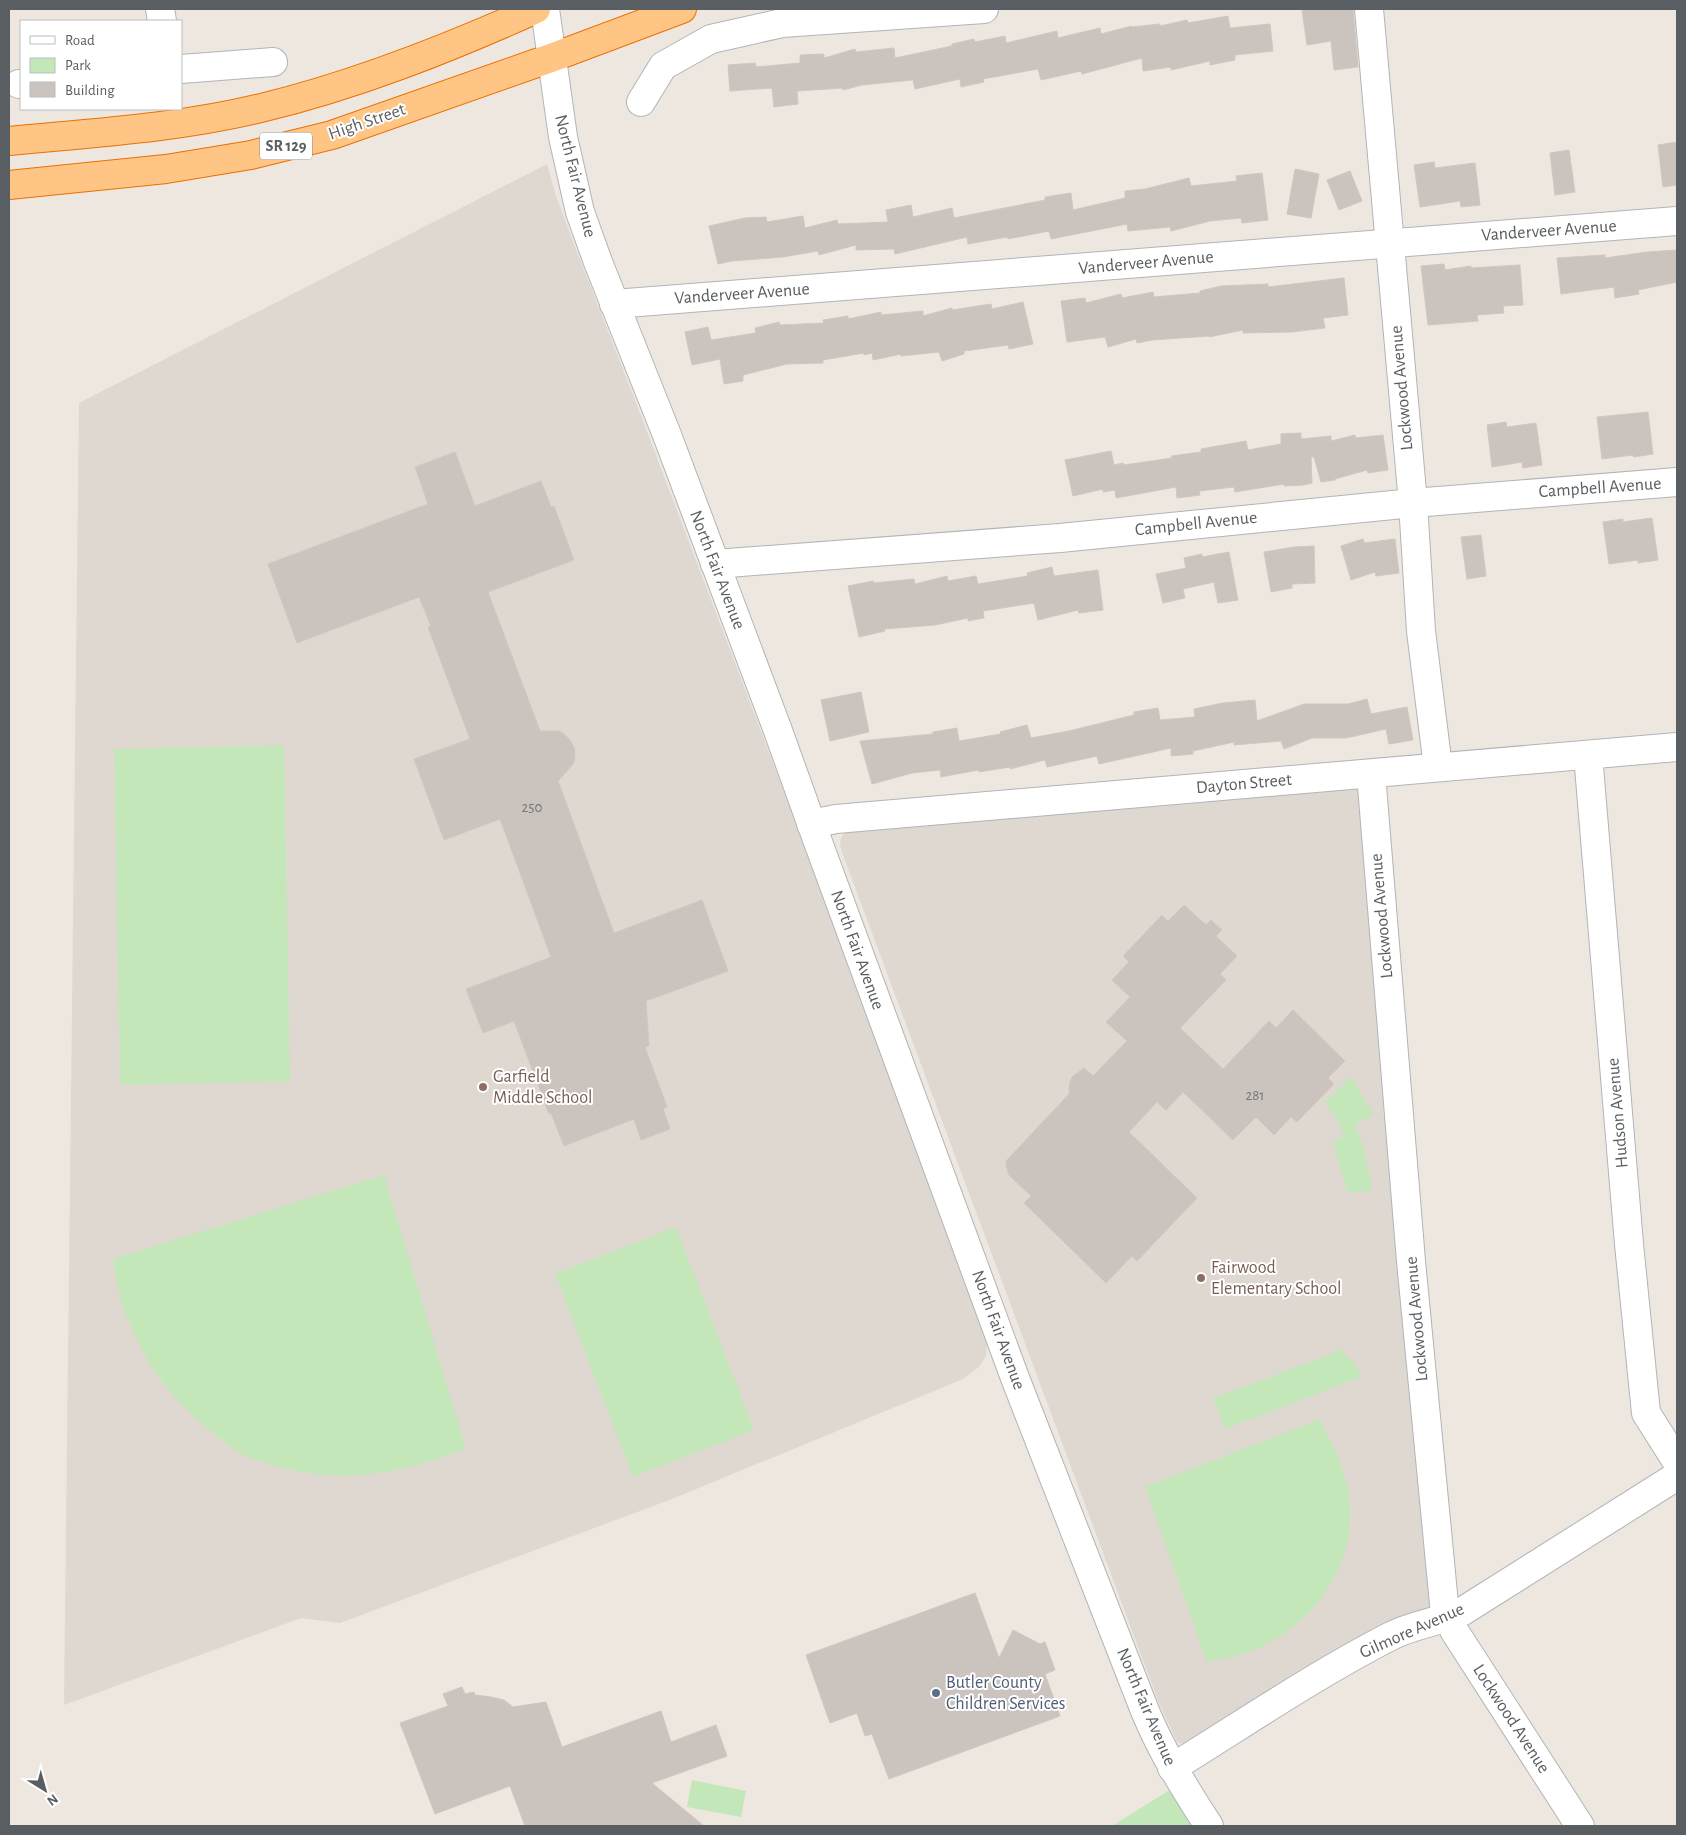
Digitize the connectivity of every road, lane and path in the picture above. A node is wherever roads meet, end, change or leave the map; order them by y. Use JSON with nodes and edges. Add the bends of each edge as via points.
{"nodes":[{"id":1,"x":536,"y":9,"type":"edge"},
{"id":2,"x":545,"y":9,"type":"edge"},
{"id":3,"x":682,"y":9,"type":"edge"},
{"id":4,"x":984,"y":9,"type":"edge"},
{"id":5,"x":1369,"y":9,"type":"edge"},
{"id":6,"x":551,"y":58,"type":"junction"},
{"id":7,"x":273,"y":62,"type":"dead end"},
{"id":8,"x":182,"y":69,"type":"edge"},
{"id":9,"x":641,"y":102,"type":"dead end"},
{"id":10,"x":9,"y":141,"type":"edge"},
{"id":11,"x":9,"y":185,"type":"edge"},
{"id":12,"x":1677,"y":221,"type":"edge"},
{"id":13,"x":1390,"y":243,"type":"junction"},
{"id":14,"x":614,"y":304,"type":"junction"},
{"id":15,"x":1677,"y":482,"type":"edge"},
{"id":16,"x":1412,"y":503,"type":"junction"},
{"id":17,"x":715,"y":564,"type":"junction"},
{"id":18,"x":1677,"y":747,"type":"edge"},
{"id":19,"x":1588,"y":755,"type":"junction"},
{"id":20,"x":1438,"y":767,"type":"junction"},
{"id":21,"x":1371,"y":774,"type":"junction"},
{"id":22,"x":811,"y":824,"type":"junction"},
{"id":23,"x":1677,"y":1462,"type":"edge"},
{"id":24,"x":1677,"y":1476,"type":"edge"},
{"id":25,"x":1448,"y":1618,"type":"junction"},
{"id":26,"x":1172,"y":1768,"type":"junction"},
{"id":27,"x":1209,"y":1826,"type":"edge"},
{"id":28,"x":1580,"y":1826,"type":"edge"}],
"edges":[{"from":1,"to":10,"type":"highway","number":"SR 129","via":[[385,71],[260,108],[178,124]]},
{"from":2,"to":6,"type":"street","name":"North Fair Avenue"},
{"from":3,"to":6,"type":"highway","name":"High Street","number":"SR 129"},
{"from":4,"to":9,"type":"street","via":[[782,24],[711,39],[663,66]]},
{"from":5,"to":13,"type":"street","name":"Lockwood Avenue"},
{"from":6,"to":11,"type":"highway","name":"High Street","number":"SR 129","via":[[332,135],[260,152],[166,168]]},
{"from":6,"to":14,"type":"street","name":"North Fair Avenue","via":[[563,137],[580,212]]},
{"from":7,"to":8,"type":"street"},
{"from":12,"to":13,"type":"street","name":"Vanderveer Avenue"},
{"from":13,"to":14,"type":"street","name":"Vanderveer Avenue"},
{"from":13,"to":16,"type":"street","name":"Lockwood Avenue"},
{"from":14,"to":17,"type":"street","name":"North Fair Avenue"},
{"from":15,"to":16,"type":"street","name":"Campbell Avenue"},
{"from":16,"to":17,"type":"street","name":"Campbell Avenue","via":[[1060,538]]},
{"from":16,"to":20,"type":"street","name":"Lockwood Avenue","via":[[1421,631]]},
{"from":17,"to":22,"type":"street","name":"North Fair Avenue"},
{"from":18,"to":19,"type":"street","name":"Dayton Street"},
{"from":19,"to":20,"type":"street","name":"Dayton Street"},
{"from":19,"to":23,"type":"street","name":"Hudson Avenue","via":[[1646,1413]]},
{"from":20,"to":21,"type":"street","name":"Dayton Street"},
{"from":21,"to":22,"type":"street","name":"Dayton Street","via":[[836,819]]},
{"from":21,"to":25,"type":"street","name":"Lockwood Avenue","via":[[1412,1271],[1443,1601]]},
{"from":22,"to":26,"type":"street","name":"North Fair Avenue","via":[[1015,1378],[1145,1711]]},
{"from":24,"to":25,"type":"street","name":"Gilmore Avenue"},
{"from":25,"to":26,"type":"street","name":"Gilmore Avenue","via":[[1393,1635],[1324,1673]]},
{"from":25,"to":28,"type":"street","name":"Lockwood Avenue"},
{"from":26,"to":27,"type":"street","name":"North Fair Avenue"}]}
